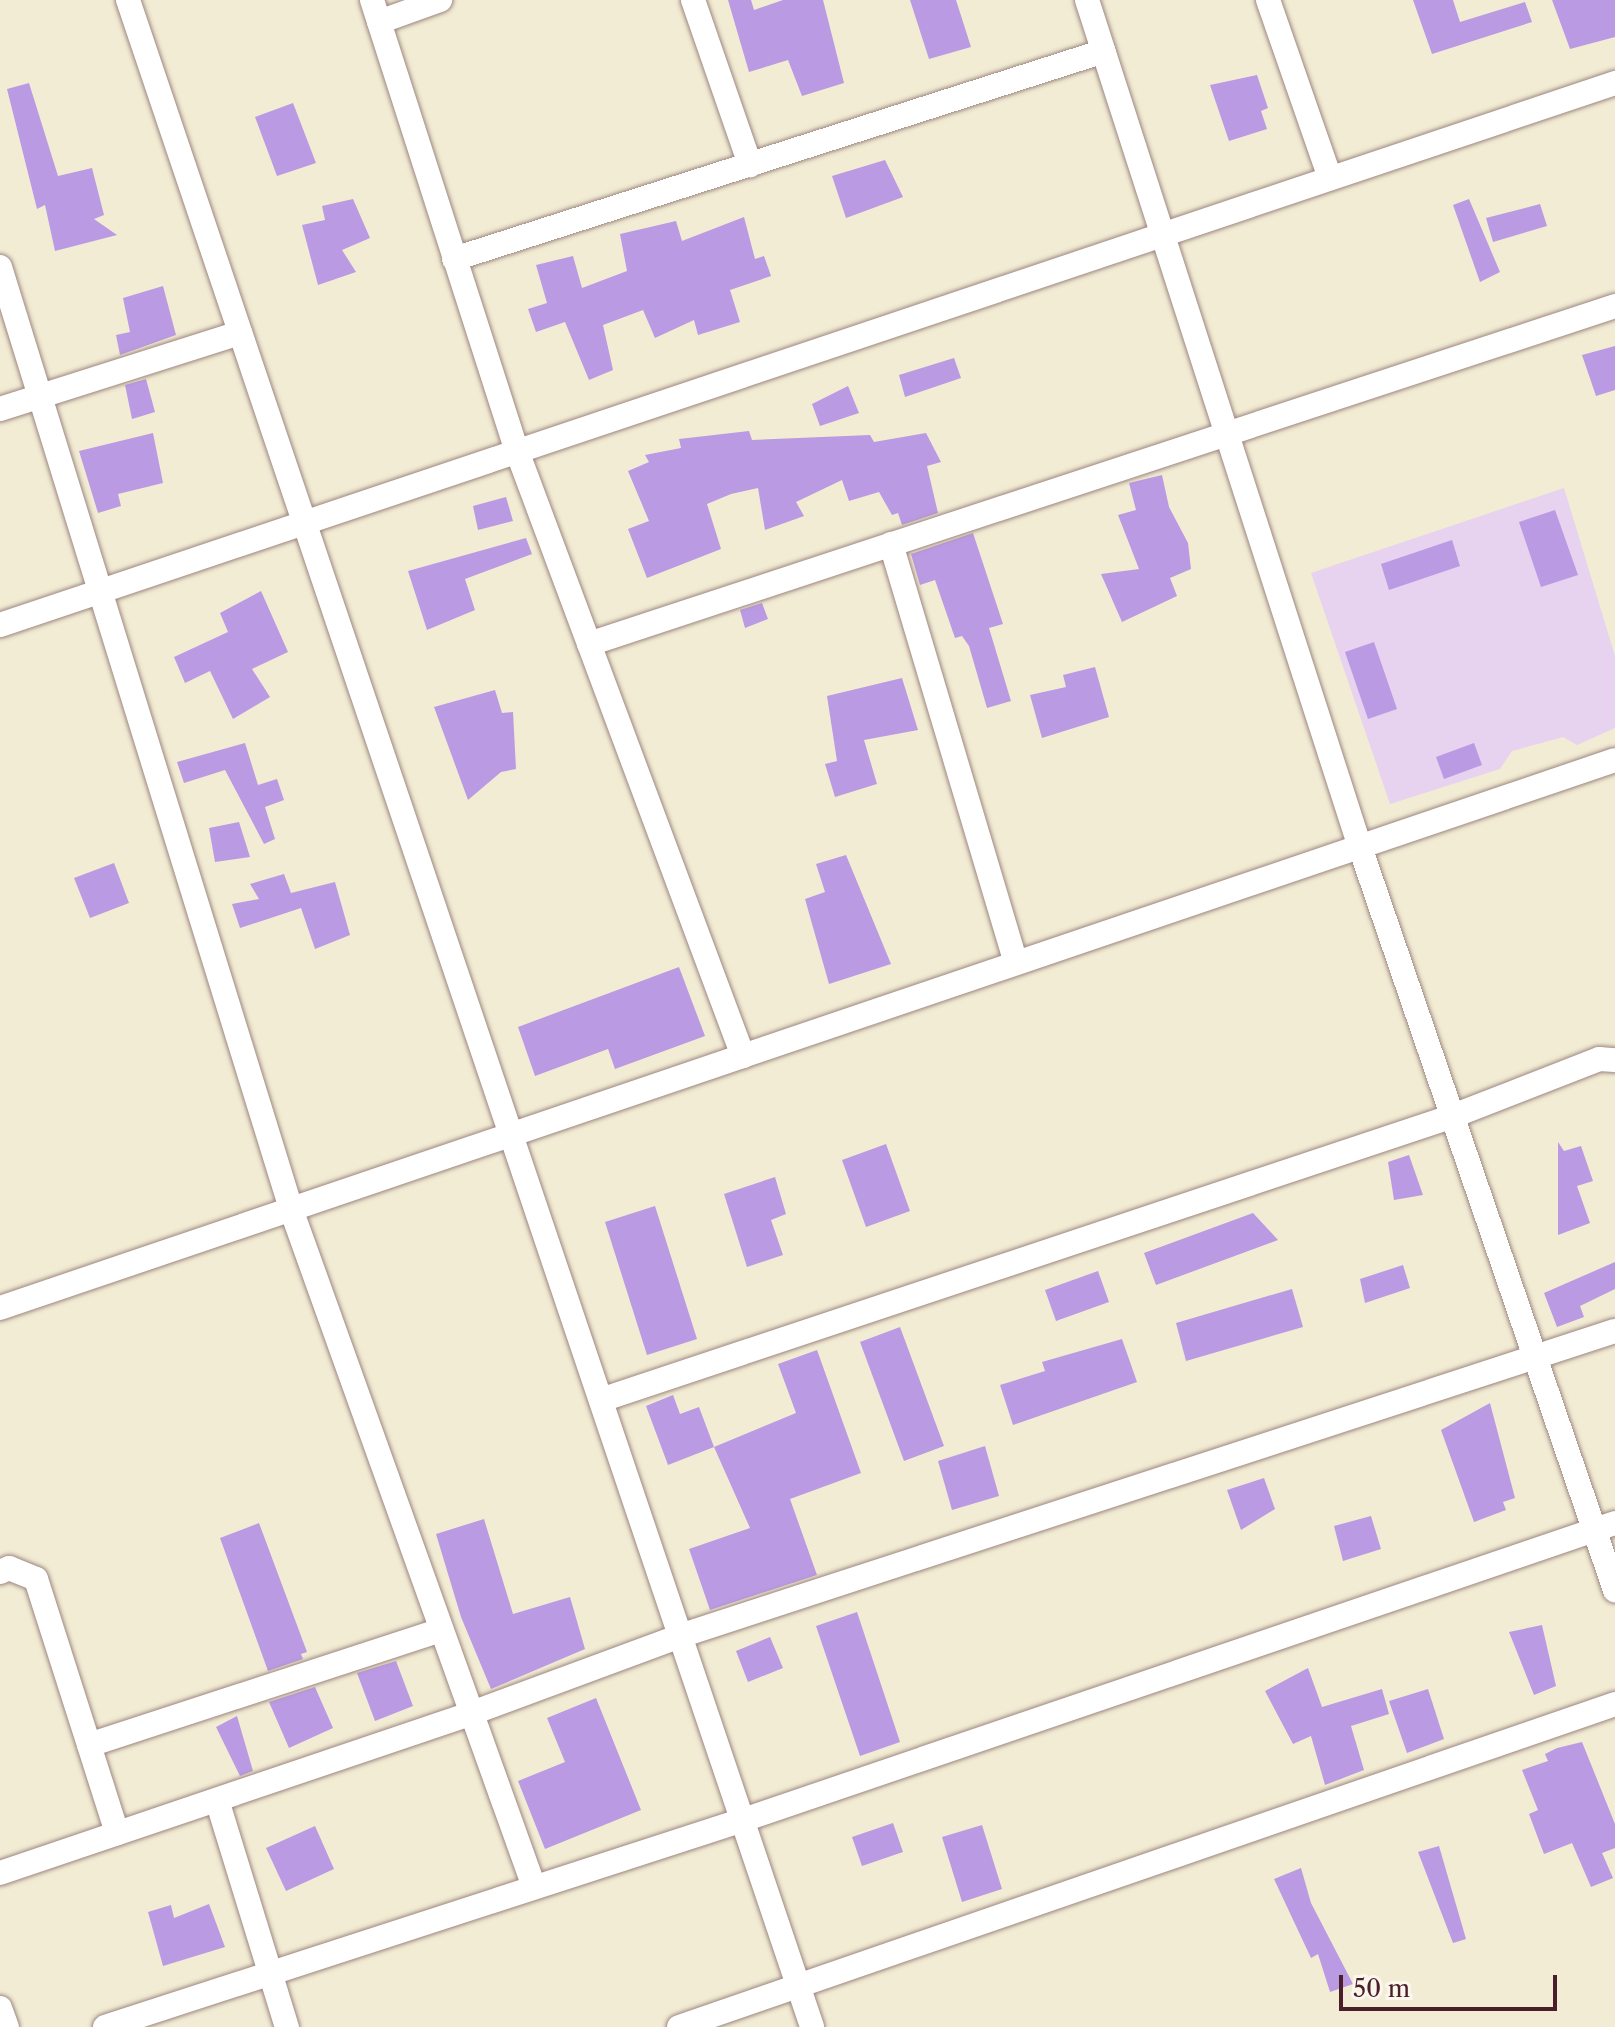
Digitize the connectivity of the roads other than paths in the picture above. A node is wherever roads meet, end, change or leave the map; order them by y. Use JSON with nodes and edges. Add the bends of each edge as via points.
{"nodes":[{"id":1,"x":128,"y":0,"type":"edge"},
{"id":2,"x":440,"y":0,"type":"edge"},
{"id":3,"x":693,"y":0,"type":"edge"},
{"id":4,"x":1087,"y":0,"type":"edge"},
{"id":5,"x":1268,"y":0,"type":"edge"},
{"id":6,"x":375,"y":11,"type":"edge"},
{"id":7,"x":1104,"y":51,"type":"junction"},
{"id":8,"x":1615,"y":83,"type":"edge"},
{"id":9,"x":750,"y":165,"type":"junction"},
{"id":10,"x":1330,"y":178,"type":"junction"},
{"id":11,"x":1165,"y":233,"type":"junction"},
{"id":12,"x":454,"y":259,"type":"junction"},
{"id":13,"x":0,"y":267,"type":"edge"},
{"id":14,"x":1615,"y":306,"type":"edge"},
{"id":15,"x":240,"y":333,"type":"junction"},
{"id":16,"x":40,"y":395,"type":"junction"},
{"id":17,"x":0,"y":409,"type":"edge"},
{"id":18,"x":1229,"y":433,"type":"junction"},
{"id":19,"x":517,"y":451,"type":"junction"},
{"id":20,"x":304,"y":523,"type":"junction"},
{"id":21,"x":891,"y":544,"type":"junction"},
{"id":22,"x":100,"y":591,"type":"junction"},
{"id":23,"x":0,"y":625,"type":"edge"},
{"id":24,"x":589,"y":644,"type":"junction"},
{"id":25,"x":1615,"y":760,"type":"edge"},
{"id":26,"x":1360,"y":847,"type":"junction"},
{"id":27,"x":1016,"y":963,"type":"junction"},
{"id":28,"x":743,"y":1056,"type":"junction"},
{"id":29,"x":1615,"y":1060,"type":"edge"},
{"id":30,"x":1453,"y":1116,"type":"junction"},
{"id":31,"x":510,"y":1134,"type":"junction"},
{"id":32,"x":291,"y":1209,"type":"junction"},
{"id":33,"x":0,"y":1308,"type":"edge"},
{"id":34,"x":1615,"y":1331,"type":"edge"},
{"id":35,"x":1537,"y":1358,"type":"junction"},
{"id":36,"x":601,"y":1400,"type":"junction"},
{"id":37,"x":1606,"y":1526,"type":"edge"},
{"id":38,"x":0,"y":1572,"type":"edge"},
{"id":39,"x":1615,"y":1590,"type":"edge"},
{"id":40,"x":441,"y":1630,"type":"junction"},
{"id":41,"x":683,"y":1635,"type":"junction"},
{"id":42,"x":1615,"y":1704,"type":"edge"},
{"id":43,"x":472,"y":1713,"type":"junction"},
{"id":44,"x":89,"y":1745,"type":"junction"},
{"id":45,"x":217,"y":1800,"type":"junction"},
{"id":46,"x":746,"y":1819,"type":"junction"},
{"id":47,"x":117,"y":1833,"type":"junction"},
{"id":48,"x":0,"y":1873,"type":"edge"},
{"id":49,"x":534,"y":1887,"type":"junction"},
{"id":50,"x":271,"y":1973,"type":"junction"},
{"id":51,"x":798,"y":1987,"type":"junction"},
{"id":52,"x":0,"y":2008,"type":"edge"},
{"id":53,"x":7,"y":2027,"type":"edge"},
{"id":54,"x":105,"y":2027,"type":"edge"},
{"id":55,"x":287,"y":2027,"type":"edge"},
{"id":56,"x":679,"y":2027,"type":"edge"},
{"id":57,"x":812,"y":2027,"type":"edge"}],
"edges":[{"from":1,"to":15,"type":"street"},
{"from":2,"to":6,"type":"street"},
{"from":3,"to":9,"type":"street"},
{"from":4,"to":7,"type":"street"},
{"from":5,"to":10,"type":"street"},
{"from":6,"to":12,"type":"street"},
{"from":7,"to":9,"type":"street"},
{"from":7,"to":11,"type":"street"},
{"from":8,"to":10,"type":"street"},
{"from":9,"to":12,"type":"street"},
{"from":10,"to":11,"type":"street"},
{"from":11,"to":18,"type":"street"},
{"from":11,"to":19,"type":"street"},
{"from":12,"to":19,"type":"street"},
{"from":13,"to":16,"type":"street"},
{"from":14,"to":18,"type":"street"},
{"from":15,"to":16,"type":"street"},
{"from":15,"to":20,"type":"street"},
{"from":16,"to":17,"type":"street"},
{"from":16,"to":22,"type":"street"},
{"from":18,"to":21,"type":"street"},
{"from":18,"to":26,"type":"street"},
{"from":19,"to":20,"type":"street"},
{"from":19,"to":24,"type":"street"},
{"from":20,"to":22,"type":"street"},
{"from":20,"to":31,"type":"street"},
{"from":21,"to":24,"type":"street"},
{"from":21,"to":27,"type":"street"},
{"from":22,"to":23,"type":"street"},
{"from":22,"to":32,"type":"street"},
{"from":24,"to":28,"type":"street"},
{"from":25,"to":26,"type":"street"},
{"from":26,"to":27,"type":"street"},
{"from":26,"to":30,"type":"street"},
{"from":27,"to":28,"type":"street"},
{"from":28,"to":31,"type":"street"},
{"from":29,"to":30,"type":"street","via":[[1599,1059]]},
{"from":30,"to":35,"type":"street"},
{"from":30,"to":36,"type":"street"},
{"from":31,"to":32,"type":"street"},
{"from":31,"to":36,"type":"street"},
{"from":32,"to":33,"type":"street"},
{"from":32,"to":40,"type":"street"},
{"from":34,"to":35,"type":"street"},
{"from":35,"to":37,"type":"street"},
{"from":35,"to":41,"type":"street"},
{"from":36,"to":41,"type":"street"},
{"from":37,"to":39,"type":"street"},
{"from":37,"to":46,"type":"street"},
{"from":38,"to":44,"type":"street","via":[[9,1568],[36,1579]]},
{"from":40,"to":43,"type":"street"},
{"from":40,"to":44,"type":"street"},
{"from":41,"to":43,"type":"street"},
{"from":41,"to":46,"type":"street"},
{"from":42,"to":51,"type":"street"},
{"from":43,"to":45,"type":"street"},
{"from":43,"to":49,"type":"street"},
{"from":44,"to":47,"type":"street"},
{"from":45,"to":47,"type":"street"},
{"from":45,"to":50,"type":"street"},
{"from":46,"to":49,"type":"street"},
{"from":46,"to":51,"type":"street"},
{"from":47,"to":48,"type":"street"},
{"from":49,"to":50,"type":"street"},
{"from":50,"to":54,"type":"street"},
{"from":50,"to":55,"type":"street"},
{"from":51,"to":56,"type":"street"},
{"from":51,"to":57,"type":"street"},
{"from":52,"to":53,"type":"street"}]}
